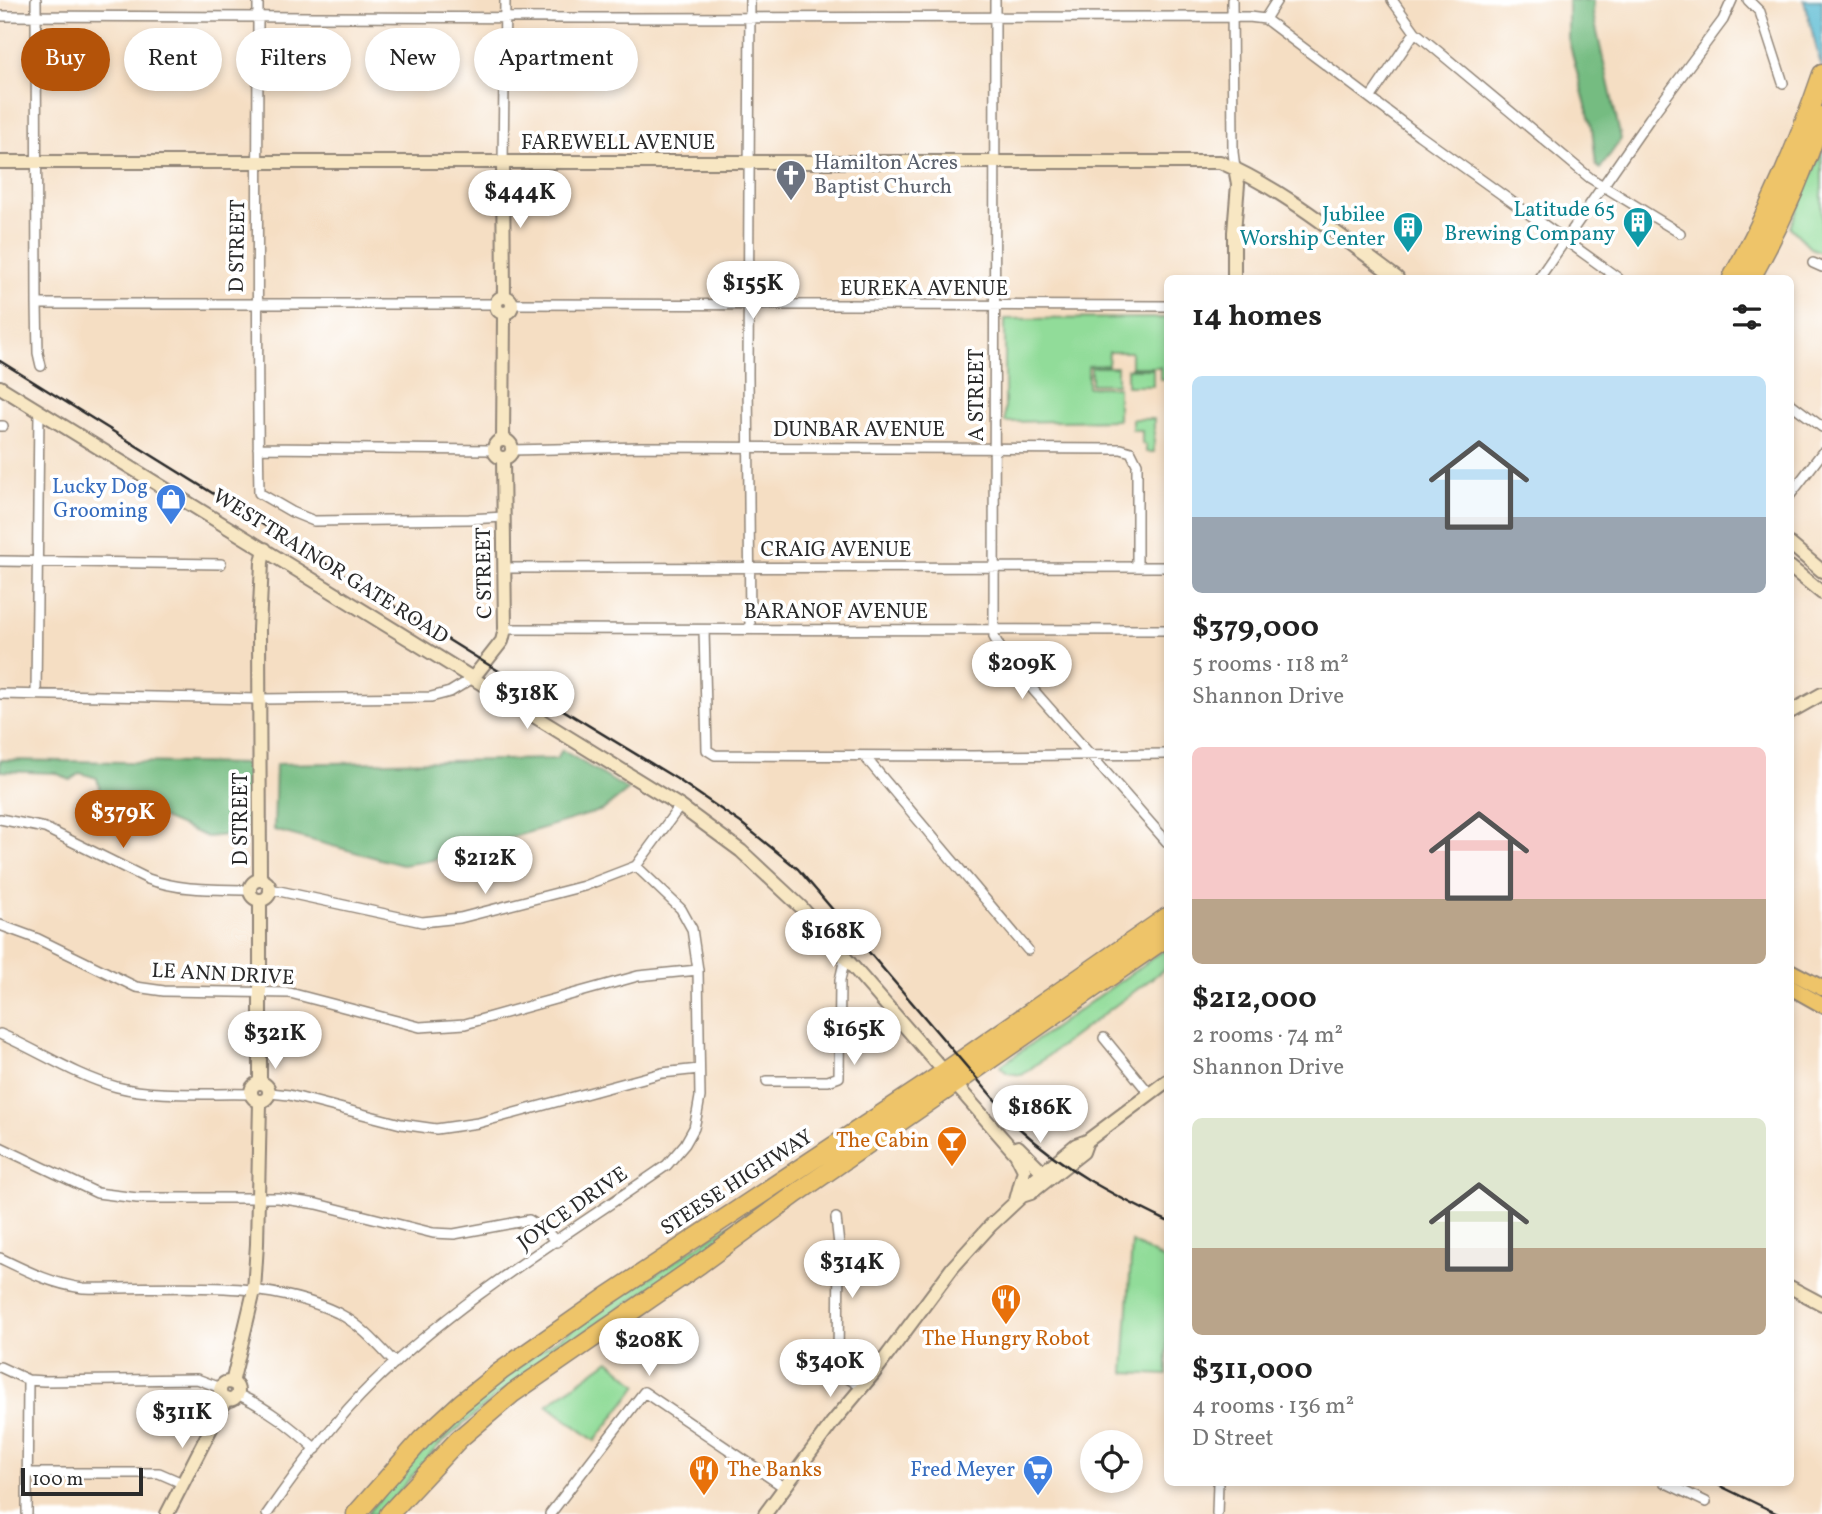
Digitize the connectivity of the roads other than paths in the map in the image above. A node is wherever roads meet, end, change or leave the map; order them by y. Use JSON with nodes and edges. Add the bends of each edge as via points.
{"nodes":[{"id":1,"x":36,"y":0,"type":"edge"},
{"id":2,"x":258,"y":0,"type":"edge"},
{"id":3,"x":505,"y":0,"type":"edge"},
{"id":4,"x":750,"y":0,"type":"edge"},
{"id":5,"x":995,"y":0,"type":"edge"},
{"id":6,"x":1232,"y":0,"type":"edge"},
{"id":7,"x":1278,"y":0,"type":"edge"},
{"id":8,"x":1392,"y":0,"type":"edge"},
{"id":9,"x":1732,"y":0,"type":"edge"},
{"id":10,"x":1748,"y":0,"type":"edge"},
{"id":11,"x":0,"y":16,"type":"edge"},
{"id":12,"x":36,"y":16,"type":"junction"},
{"id":13,"x":1231,"y":16,"type":"junction"},
{"id":14,"x":505,"y":17,"type":"junction"},
{"id":15,"x":750,"y":17,"type":"junction"},
{"id":16,"x":258,"y":18,"type":"junction"},
{"id":17,"x":995,"y":18,"type":"junction"},
{"id":18,"x":1265,"y":19,"type":"junction"},
{"id":19,"x":1415,"y":32,"type":"junction"},
{"id":20,"x":1822,"y":74,"type":"edge"},
{"id":21,"x":1783,"y":83,"type":"dead end"},
{"id":22,"x":1371,"y":97,"type":"junction"},
{"id":23,"x":1815,"y":116,"type":"edge"},
{"id":24,"x":0,"y":162,"type":"edge"},
{"id":25,"x":36,"y":162,"type":"junction"},
{"id":26,"x":751,"y":162,"type":"junction"},
{"id":27,"x":995,"y":162,"type":"junction"},
{"id":28,"x":258,"y":163,"type":"junction"},
{"id":29,"x":503,"y":163,"type":"junction"},
{"id":30,"x":1235,"y":168,"type":"junction"},
{"id":31,"x":1605,"y":186,"type":"junction"},
{"id":32,"x":1680,"y":233,"type":"dead end"},
{"id":33,"x":1565,"y":240,"type":"junction"},
{"id":34,"x":1234,"y":275,"type":"edge"},
{"id":35,"x":1393,"y":275,"type":"edge"},
{"id":36,"x":1541,"y":275,"type":"edge"},
{"id":37,"x":1614,"y":275,"type":"edge"},
{"id":38,"x":1734,"y":275,"type":"edge"},
{"id":39,"x":1752,"y":275,"type":"edge"},
{"id":40,"x":37,"y":304,"type":"junction"},
{"id":41,"x":504,"y":305,"type":"junction"},
{"id":42,"x":256,"y":306,"type":"junction"},
{"id":43,"x":748,"y":306,"type":"junction"},
{"id":44,"x":1164,"y":306,"type":"edge"},
{"id":45,"x":994,"y":307,"type":"junction"},
{"id":46,"x":41,"y":366,"type":"dead end"},
{"id":47,"x":0,"y":387,"type":"edge"},
{"id":48,"x":1794,"y":406,"type":"edge"},
{"id":49,"x":39,"y":411,"type":"junction"},
{"id":50,"x":1822,"y":427,"type":"edge"},
{"id":51,"x":750,"y":447,"type":"junction"},
{"id":52,"x":258,"y":448,"type":"junction"},
{"id":53,"x":995,"y":449,"type":"junction"},
{"id":54,"x":503,"y":450,"type":"junction"},
{"id":55,"x":1822,"y":453,"type":"edge"},
{"id":56,"x":1794,"y":490,"type":"edge"},
{"id":57,"x":504,"y":517,"type":"junction"},
{"id":58,"x":1794,"y":547,"type":"edge"},
{"id":59,"x":265,"y":549,"type":"junction"},
{"id":60,"x":0,"y":561,"type":"edge"},
{"id":61,"x":36,"y":561,"type":"junction"},
{"id":62,"x":221,"y":564,"type":"dead end"},
{"id":63,"x":504,"y":568,"type":"junction"},
{"id":64,"x":750,"y":568,"type":"junction"},
{"id":65,"x":994,"y":568,"type":"junction"},
{"id":66,"x":1137,"y":568,"type":"junction"},
{"id":67,"x":1164,"y":568,"type":"edge"},
{"id":68,"x":1794,"y":570,"type":"edge"},
{"id":69,"x":1822,"y":571,"type":"edge"},
{"id":70,"x":1822,"y":593,"type":"edge"},
{"id":71,"x":505,"y":629,"type":"junction"},
{"id":72,"x":750,"y":629,"type":"junction"},
{"id":73,"x":994,"y":629,"type":"junction"},
{"id":74,"x":705,"y":630,"type":"junction"},
{"id":75,"x":1164,"y":631,"type":"edge"},
{"id":76,"x":473,"y":678,"type":"junction"},
{"id":77,"x":0,"y":694,"type":"edge"},
{"id":78,"x":36,"y":694,"type":"junction"},
{"id":79,"x":1822,"y":694,"type":"edge"},
{"id":80,"x":260,"y":699,"type":"junction"},
{"id":81,"x":1794,"y":710,"type":"edge"},
{"id":82,"x":1164,"y":754,"type":"edge"},
{"id":83,"x":1089,"y":755,"type":"junction"},
{"id":84,"x":865,"y":757,"type":"junction"},
{"id":85,"x":680,"y":806,"type":"junction"},
{"id":86,"x":0,"y":819,"type":"edge"},
{"id":87,"x":1164,"y":839,"type":"edge"},
{"id":88,"x":636,"y":866,"type":"junction"},
{"id":89,"x":265,"y":885,"type":"junction"},
{"id":90,"x":250,"y":890,"type":"junction"},
{"id":91,"x":260,"y":900,"type":"junction"},
{"id":92,"x":1164,"y":919,"type":"edge"},
{"id":93,"x":0,"y":925,"type":"edge"},
{"id":94,"x":1164,"y":939,"type":"edge"},
{"id":95,"x":1028,"y":950,"type":"dead end"},
{"id":96,"x":845,"y":958,"type":"junction"},
{"id":97,"x":698,"y":970,"type":"junction"},
{"id":98,"x":1794,"y":973,"type":"edge"},
{"id":99,"x":1822,"y":988,"type":"edge"},
{"id":100,"x":1794,"y":990,"type":"edge"},
{"id":101,"x":260,"y":992,"type":"junction"},
{"id":102,"x":1822,"y":1005,"type":"edge"},
{"id":103,"x":0,"y":1034,"type":"edge"},
{"id":104,"x":1104,"y":1038,"type":"dead end"},
{"id":105,"x":699,"y":1069,"type":"junction"},
{"id":106,"x":950,"y":1077,"type":"junction"},
{"id":107,"x":768,"y":1081,"type":"dead end"},
{"id":108,"x":1164,"y":1083,"type":"edge"},
{"id":109,"x":1149,"y":1093,"type":"junction"},
{"id":110,"x":260,"y":1096,"type":"junction"},
{"id":111,"x":998,"y":1132,"type":"junction"},
{"id":112,"x":1087,"y":1141,"type":"junction"},
{"id":113,"x":0,"y":1147,"type":"edge"},
{"id":114,"x":1042,"y":1171,"type":"junction"},
{"id":115,"x":259,"y":1196,"type":"junction"},
{"id":116,"x":1023,"y":1196,"type":"junction"},
{"id":117,"x":836,"y":1218,"type":"dead end"},
{"id":118,"x":557,"y":1242,"type":"junction"},
{"id":119,"x":0,"y":1258,"type":"edge"},
{"id":120,"x":1794,"y":1289,"type":"edge"},
{"id":121,"x":254,"y":1291,"type":"junction"},
{"id":122,"x":1822,"y":1304,"type":"edge"},
{"id":123,"x":395,"y":1363,"type":"junction"},
{"id":124,"x":0,"y":1367,"type":"edge"},
{"id":125,"x":29,"y":1380,"type":"junction"},
{"id":126,"x":862,"y":1387,"type":"junction"},
{"id":127,"x":229,"y":1391,"type":"junction"},
{"id":128,"x":316,"y":1450,"type":"junction"},
{"id":129,"x":27,"y":1473,"type":"junction"},
{"id":130,"x":183,"y":1483,"type":"junction"},
{"id":131,"x":1218,"y":1486,"type":"edge"},
{"id":132,"x":1672,"y":1486,"type":"edge"},
{"id":133,"x":784,"y":1487,"type":"junction"},
{"id":134,"x":1706,"y":1502,"type":"dead end"},
{"id":135,"x":27,"y":1514,"type":"edge"},
{"id":136,"x":167,"y":1514,"type":"edge"},
{"id":137,"x":267,"y":1514,"type":"edge"},
{"id":138,"x":356,"y":1514,"type":"edge"},
{"id":139,"x":388,"y":1514,"type":"edge"},
{"id":140,"x":550,"y":1514,"type":"edge"},
{"id":141,"x":765,"y":1514,"type":"edge"},
{"id":142,"x":1217,"y":1514,"type":"edge"}],
"edges":[{"from":1,"to":12,"type":"street"},
{"from":2,"to":16,"type":"street","name":"D STREET"},
{"from":3,"to":14,"type":"street","name":"C STREET"},
{"from":4,"to":15,"type":"street"},
{"from":5,"to":17,"type":"street","name":"A STREET"},
{"from":6,"to":13,"type":"street"},
{"from":7,"to":18,"type":"street"},
{"from":8,"to":19,"type":"street"},
{"from":9,"to":31,"type":"street","via":[[1723,20]]},
{"from":10,"to":21,"type":"street","via":[[1760,12]]},
{"from":11,"to":12,"type":"street"},
{"from":12,"to":16,"type":"street"},
{"from":12,"to":25,"type":"street"},
{"from":13,"to":17,"type":"street"},
{"from":13,"to":18,"type":"street"},
{"from":13,"to":30,"type":"street"},
{"from":14,"to":15,"type":"street"},
{"from":14,"to":16,"type":"street"},
{"from":14,"to":29,"type":"street","name":"C STREET"},
{"from":15,"to":17,"type":"street"},
{"from":15,"to":26,"type":"street"},
{"from":16,"to":28,"type":"street","name":"D STREET"},
{"from":17,"to":27,"type":"street","name":"A STREET"},
{"from":18,"to":22,"type":"street"},
{"from":19,"to":22,"type":"street"},
{"from":19,"to":31,"type":"street"},
{"from":20,"to":23,"type":"highway"},
{"from":22,"to":33,"type":"street"},
{"from":23,"to":38,"type":"highway"},
{"from":23,"to":39,"type":"highway","via":[[1815,137],[1802,174]]},
{"from":24,"to":25,"type":"street","name":"FAREWELL AVENUE"},
{"from":25,"to":28,"type":"street","name":"FAREWELL AVENUE"},
{"from":25,"to":40,"type":"street"},
{"from":26,"to":27,"type":"street","name":"FAREWELL AVENUE"},
{"from":26,"to":29,"type":"street","name":"FAREWELL AVENUE"},
{"from":26,"to":43,"type":"street"},
{"from":27,"to":30,"type":"street","name":"FAREWELL AVENUE","via":[[1220,162]]},
{"from":27,"to":45,"type":"street","name":"A STREET"},
{"from":28,"to":29,"type":"street","name":"FAREWELL AVENUE"},
{"from":28,"to":42,"type":"street","name":"D STREET"},
{"from":29,"to":41,"type":"street","name":"C STREET"},
{"from":30,"to":34,"type":"street"},
{"from":30,"to":35,"type":"street","name":"FAREWELL AVENUE","via":[[1286,197]]},
{"from":31,"to":32,"type":"street"},
{"from":31,"to":33,"type":"street"},
{"from":33,"to":36,"type":"street"},
{"from":33,"to":37,"type":"street"},
{"from":40,"to":42,"type":"street","name":"EUREKA AVENUE"},
{"from":40,"to":46,"type":"street"},
{"from":41,"to":42,"type":"street","name":"EUREKA AVENUE"},
{"from":41,"to":43,"type":"street","name":"EUREKA AVENUE"},
{"from":41,"to":54,"type":"street","name":"C STREET"},
{"from":42,"to":52,"type":"street","name":"D STREET"},
{"from":43,"to":45,"type":"street","name":"EUREKA AVENUE"},
{"from":43,"to":51,"type":"street"},
{"from":44,"to":45,"type":"street","name":"EUREKA AVENUE"},
{"from":45,"to":53,"type":"street","name":"A STREET"},
{"from":47,"to":49,"type":"street","name":"WEST TRAINOR GATE ROAD"},
{"from":48,"to":50,"type":"street"},
{"from":49,"to":59,"type":"street","name":"WEST TRAINOR GATE ROAD"},
{"from":49,"to":61,"type":"street"},
{"from":51,"to":53,"type":"street","name":"DUNBAR AVENUE"},
{"from":51,"to":54,"type":"street","name":"DUNBAR AVENUE"},
{"from":51,"to":64,"type":"street"},
{"from":52,"to":54,"type":"street","name":"DUNBAR AVENUE"},
{"from":52,"to":57,"type":"street","name":"D STREET","via":[[259,493],[314,521]]},
{"from":53,"to":65,"type":"street","name":"A STREET"},
{"from":53,"to":66,"type":"street","name":"DUNBAR AVENUE","via":[[1131,452],[1137,464]]},
{"from":54,"to":57,"type":"street","name":"C STREET"},
{"from":55,"to":56,"type":"street"},
{"from":57,"to":63,"type":"street","name":"C STREET"},
{"from":58,"to":69,"type":"street"},
{"from":59,"to":76,"type":"street","name":"WEST TRAINOR GATE ROAD"},
{"from":59,"to":80,"type":"street","name":"D STREET"},
{"from":60,"to":61,"type":"street"},
{"from":61,"to":62,"type":"street"},
{"from":61,"to":78,"type":"street"},
{"from":63,"to":64,"type":"street","name":"CRAIG AVENUE"},
{"from":63,"to":71,"type":"street","name":"C STREET"},
{"from":64,"to":65,"type":"street","name":"CRAIG AVENUE"},
{"from":64,"to":72,"type":"street"},
{"from":65,"to":66,"type":"street","name":"CRAIG AVENUE"},
{"from":65,"to":73,"type":"street","name":"A STREET"},
{"from":66,"to":67,"type":"street","name":"CRAIG AVENUE"},
{"from":68,"to":70,"type":"street"},
{"from":71,"to":74,"type":"street","name":"BARANOF AVENUE"},
{"from":71,"to":76,"type":"street","name":"C STREET","via":[[502,641]]},
{"from":72,"to":73,"type":"street","name":"BARANOF AVENUE"},
{"from":72,"to":74,"type":"street","name":"BARANOF AVENUE"},
{"from":73,"to":75,"type":"street","name":"BARANOF AVENUE"},
{"from":73,"to":83,"type":"street","name":"A STREET","via":[[1007,660]]},
{"from":74,"to":84,"type":"street","via":[[707,750],[725,757]]},
{"from":76,"to":80,"type":"street","via":[[431,697]]},
{"from":76,"to":85,"type":"street","name":"WEST TRAINOR GATE ROAD"},
{"from":77,"to":78,"type":"street"},
{"from":78,"to":80,"type":"street"},
{"from":79,"to":81,"type":"street"},
{"from":80,"to":89,"type":"street","name":"D STREET"},
{"from":82,"to":83,"type":"street"},
{"from":83,"to":84,"type":"street"},
{"from":83,"to":87,"type":"street","name":"A STREET"},
{"from":84,"to":95,"type":"street"},
{"from":85,"to":88,"type":"street"},
{"from":85,"to":96,"type":"street","name":"WEST TRAINOR GATE ROAD","via":[[768,875]]},
{"from":86,"to":90,"type":"street","via":[[45,828],[166,886]]},
{"from":88,"to":89,"type":"street","via":[[584,886],[460,918],[422,922]]},
{"from":88,"to":97,"type":"street","name":"JOYCE DRIVE","via":[[687,918]]},
{"from":89,"to":90,"type":"street","via":[[254,882]]},
{"from":89,"to":91,"type":"street","via":[[268,897]]},
{"from":90,"to":91,"type":"street"},
{"from":91,"to":101,"type":"street"},
{"from":92,"to":106,"type":"highway","name":"STEESE HIGHWAY"},
{"from":93,"to":101,"type":"street","name":"LE ANN DRIVE","via":[[136,987]]},
{"from":94,"to":106,"type":"highway","name":"STEESE HIGHWAY"},
{"from":96,"to":106,"type":"street","name":"WEST TRAINOR GATE ROAD"},
{"from":96,"to":107,"type":"street","via":[[840,980],[839,1077]]},
{"from":97,"to":101,"type":"street","name":"LE ANN DRIVE","via":[[638,976],[445,1026],[420,1027],[290,993]]},
{"from":97,"to":105,"type":"street","name":"JOYCE DRIVE"},
{"from":98,"to":99,"type":"main road"},
{"from":100,"to":102,"type":"main road"},
{"from":101,"to":110,"type":"street","via":[[260,1083],[268,1087]]},
{"from":103,"to":110,"type":"street","via":[[118,1087]]},
{"from":104,"to":109,"type":"street"},
{"from":105,"to":110,"type":"street","via":[[662,1073],[478,1123],[436,1129],[289,1095]]},
{"from":105,"to":118,"type":"street","name":"JOYCE DRIVE","via":[[697,1114],[685,1144],[667,1165]]},
{"from":106,"to":111,"type":"street","name":"WEST TRAINOR GATE ROAD"},
{"from":106,"to":138,"type":"highway","name":"STEESE HIGHWAY","via":[[605,1298],[501,1371],[422,1439]]},
{"from":106,"to":139,"type":"highway","name":"STEESE HIGHWAY","via":[[513,1393],[452,1446]]},
{"from":108,"to":109,"type":"street"},
{"from":109,"to":112,"type":"street"},
{"from":110,"to":115,"type":"street"},
{"from":111,"to":114,"type":"street","name":"WEST TRAINOR GATE ROAD"},
{"from":111,"to":116,"type":"street","name":"WEST TRAINOR GATE ROAD","via":[[1023,1164],[1017,1192]]},
{"from":112,"to":114,"type":"street"},
{"from":112,"to":116,"type":"street","via":[[1083,1152]]},
{"from":113,"to":115,"type":"street","via":[[97,1193],[137,1198]]},
{"from":114,"to":116,"type":"street"},
{"from":115,"to":118,"type":"street","via":[[317,1204],[433,1233],[454,1234],[529,1220]]},
{"from":115,"to":121,"type":"street"},
{"from":116,"to":126,"type":"street","via":[[961,1258]]},
{"from":117,"to":126,"type":"street","via":[[838,1366],[844,1376]]},
{"from":118,"to":123,"type":"street","name":"JOYCE DRIVE"},
{"from":119,"to":121,"type":"street","via":[[73,1287],[208,1286]]},
{"from":120,"to":122,"type":"street"},
{"from":121,"to":123,"type":"street","via":[[299,1299],[339,1314]]},
{"from":121,"to":127,"type":"street"},
{"from":123,"to":128,"type":"street","name":"JOYCE DRIVE","via":[[362,1394]]},
{"from":124,"to":125,"type":"street"},
{"from":125,"to":127,"type":"street","via":[[197,1379]]},
{"from":125,"to":129,"type":"street"},
{"from":126,"to":133,"type":"street"},
{"from":127,"to":128,"type":"street","via":[[261,1405]]},
{"from":127,"to":130,"type":"street"},
{"from":128,"to":137,"type":"street","name":"JOYCE DRIVE"},
{"from":129,"to":130,"type":"street","via":[[159,1473]]},
{"from":129,"to":135,"type":"street"},
{"from":130,"to":136,"type":"street"},
{"from":131,"to":142,"type":"street"},
{"from":132,"to":134,"type":"street"},
{"from":133,"to":140,"type":"street","via":[[644,1392]]},
{"from":133,"to":141,"type":"street"}]}
